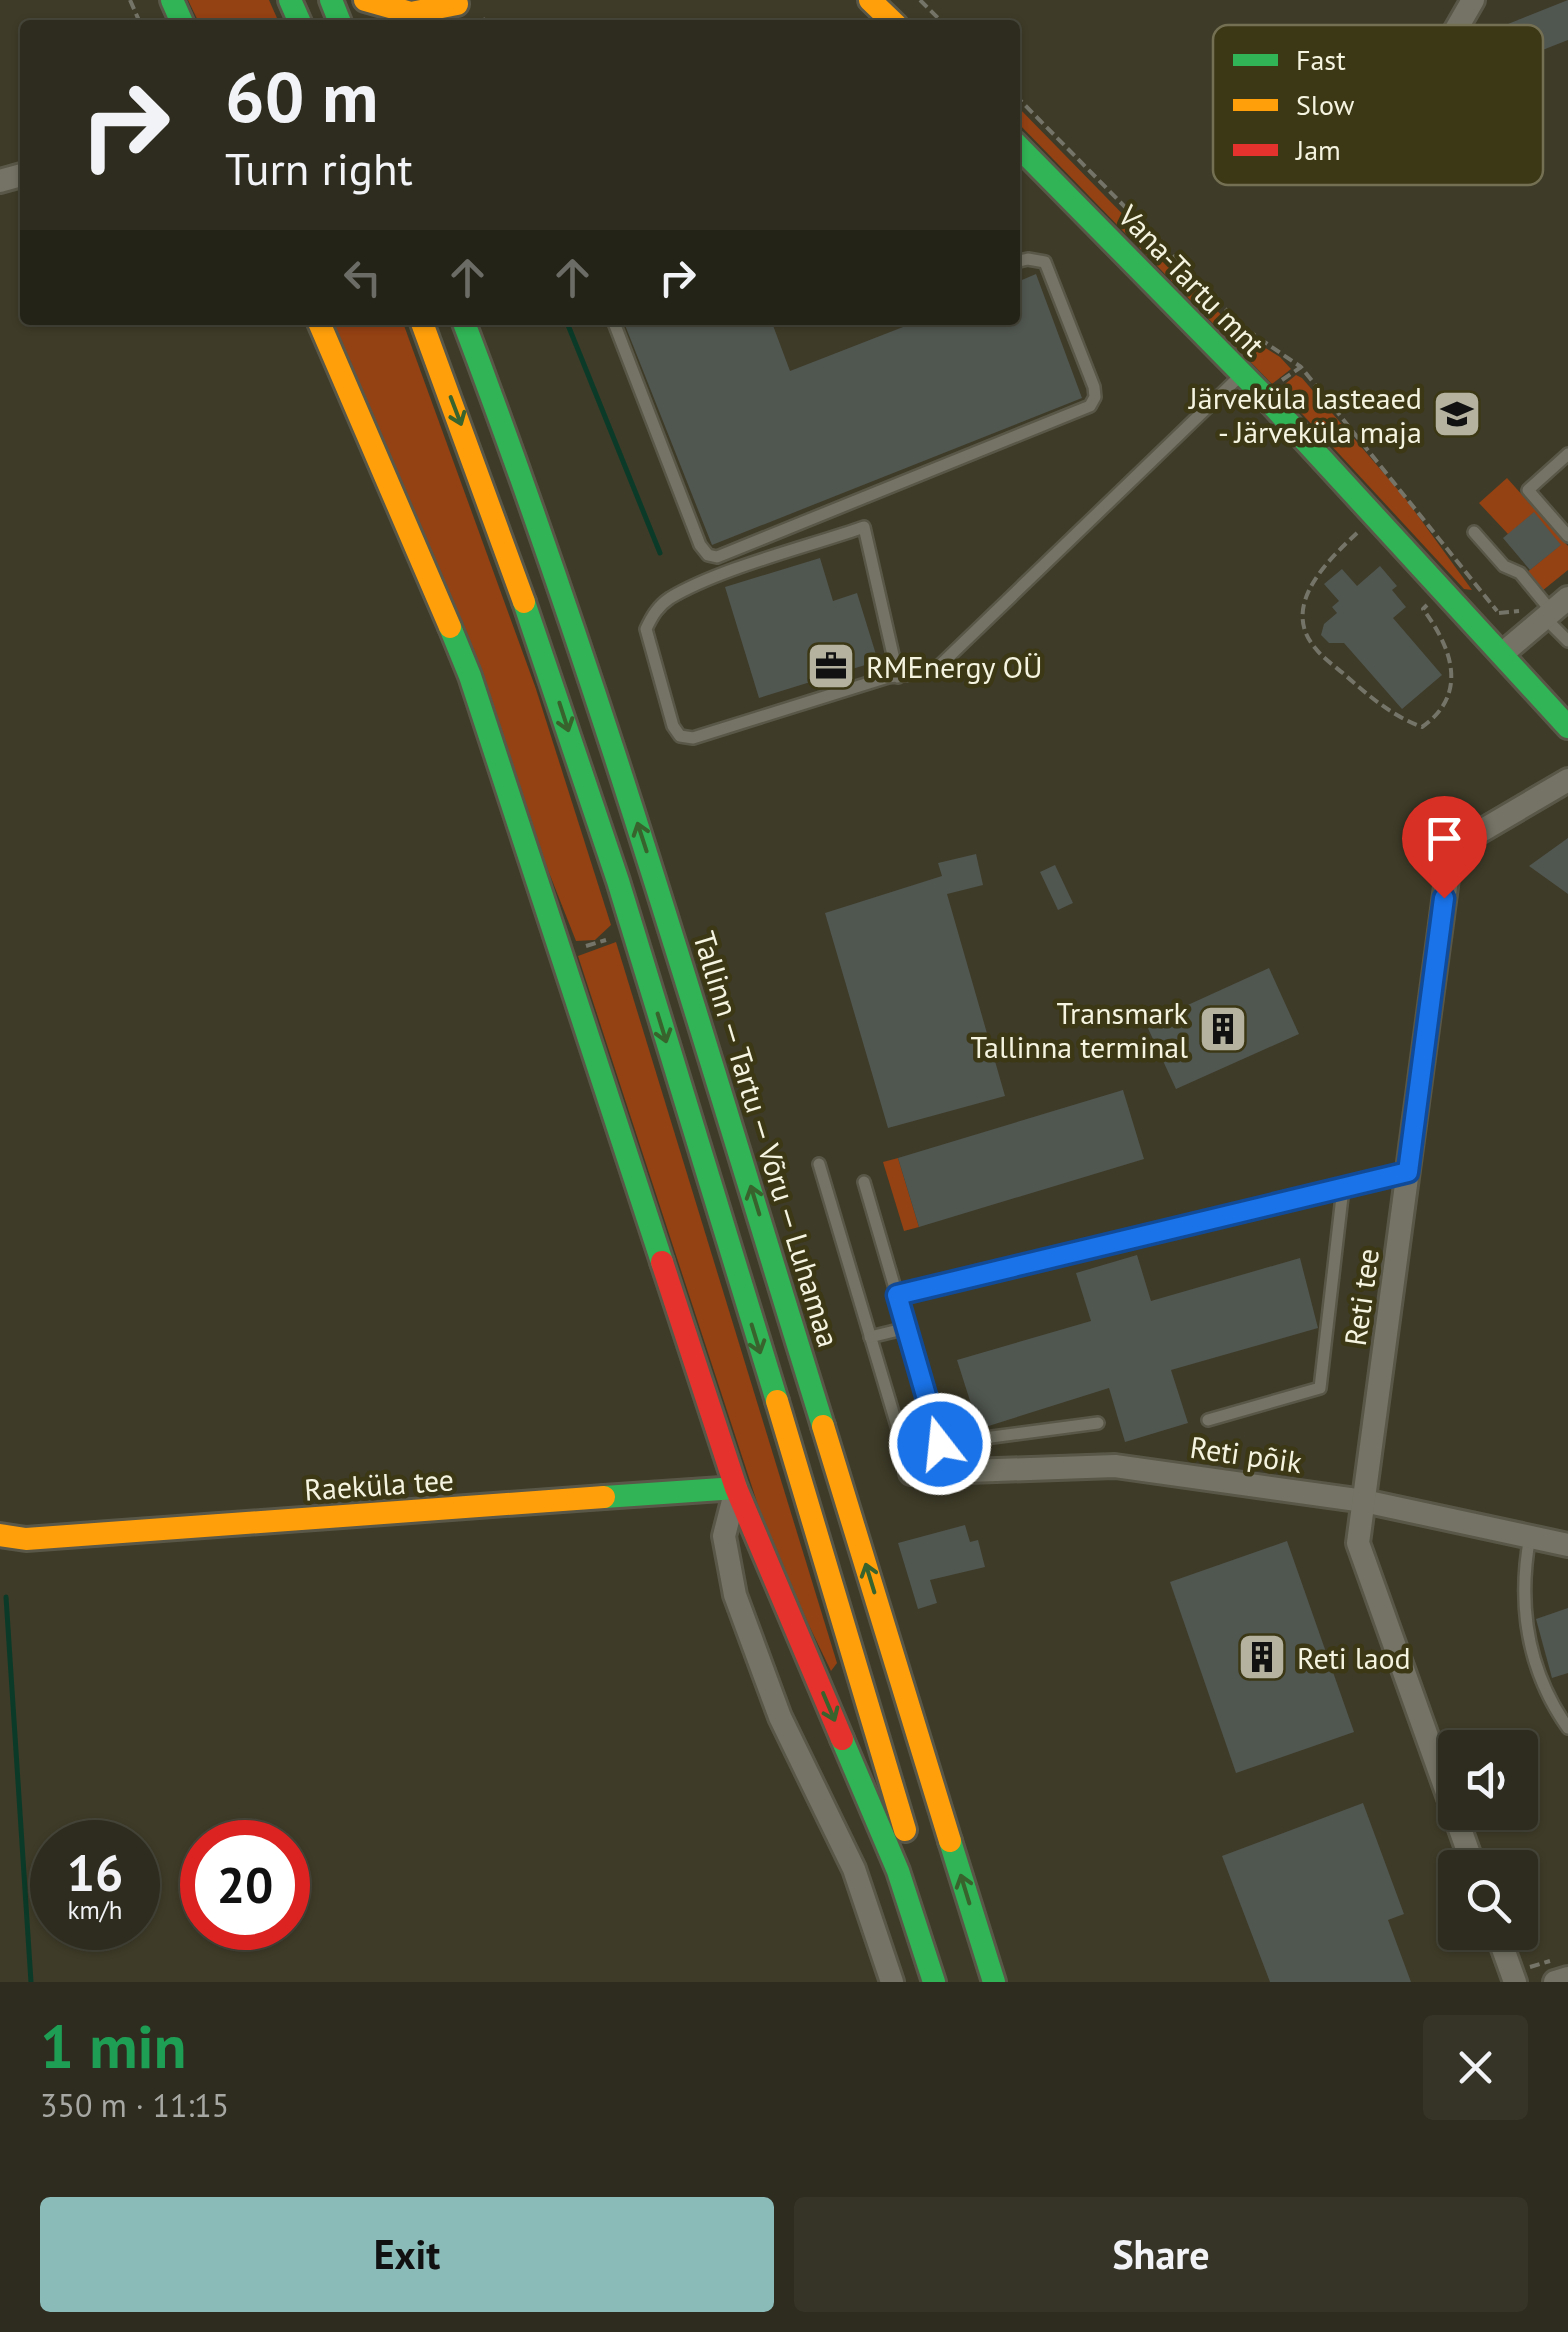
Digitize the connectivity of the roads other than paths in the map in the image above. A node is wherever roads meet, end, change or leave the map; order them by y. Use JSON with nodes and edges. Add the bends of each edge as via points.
{"nodes":[{"id":1,"x":365,"y":0,"type":"edge"},
{"id":2,"x":857,"y":0,"type":"edge"},
{"id":3,"x":870,"y":0,"type":"edge"},
{"id":4,"x":890,"y":0,"type":"edge"},
{"id":5,"x":1473,"y":0,"type":"edge"},
{"id":6,"x":460,"y":2,"type":"edge"},
{"id":7,"x":873,"y":20,"type":"edge"},
{"id":8,"x":891,"y":20,"type":"edge"},
{"id":9,"x":909,"y":20,"type":"edge"},
{"id":10,"x":1459,"y":25,"type":"edge"},
{"id":11,"x":1020,"y":148,"type":"edge"},
{"id":12,"x":1020,"y":262,"type":"edge"},
{"id":13,"x":320,"y":325,"type":"edge"},
{"id":14,"x":423,"y":325,"type":"edge"},
{"id":15,"x":465,"y":325,"type":"edge"},
{"id":16,"x":615,"y":325,"type":"edge"},
{"id":17,"x":1242,"y":374,"type":"junction"},
{"id":18,"x":1568,"y":454,"type":"edge"},
{"id":19,"x":1474,"y":532,"type":"dead end"},
{"id":20,"x":1567,"y":533,"type":"edge"},
{"id":21,"x":1555,"y":609,"type":"edge"},
{"id":22,"x":1568,"y":641,"type":"edge"},
{"id":23,"x":1502,"y":654,"type":"junction"},
{"id":24,"x":898,"y":677,"type":"junction"},
{"id":25,"x":1568,"y":727,"type":"edge"},
{"id":26,"x":1568,"y":780,"type":"edge"},
{"id":27,"x":672,"y":930,"type":"junction"},
{"id":28,"x":690,"y":952,"type":"dead end"},
{"id":29,"x":721,"y":1045,"type":"dead end"},
{"id":30,"x":727,"y":1110,"type":"junction"},
{"id":31,"x":818,"y":1164,"type":"dead end"},
{"id":32,"x":1408,"y":1172,"type":"junction"},
{"id":33,"x":864,"y":1182,"type":"dead end"},
{"id":34,"x":1343,"y":1188,"type":"junction"},
{"id":35,"x":897,"y":1295,"type":"junction"},
{"id":36,"x":906,"y":1328,"type":"junction"},
{"id":37,"x":870,"y":1337,"type":"junction"},
{"id":38,"x":1208,"y":1420,"type":"dead end"},
{"id":39,"x":1098,"y":1423,"type":"dead end"},
{"id":40,"x":912,"y":1473,"type":"joint"},
{"id":41,"x":736,"y":1488,"type":"junction"},
{"id":42,"x":1364,"y":1501,"type":"junction"},
{"id":43,"x":0,"y":1535,"type":"edge"},
{"id":44,"x":1530,"y":1536,"type":"junction"},
{"id":45,"x":26,"y":1539,"type":"junction"},
{"id":46,"x":1568,"y":1545,"type":"edge"},
{"id":47,"x":0,"y":1546,"type":"edge"},
{"id":48,"x":1568,"y":1728,"type":"edge"},
{"id":49,"x":1468,"y":1850,"type":"edge"},
{"id":50,"x":1503,"y":1950,"type":"edge"},
{"id":51,"x":1513,"y":1978,"type":"edge"},
{"id":52,"x":1568,"y":1978,"type":"edge"},
{"id":53,"x":892,"y":1982,"type":"edge"},
{"id":54,"x":934,"y":1982,"type":"edge"},
{"id":55,"x":951,"y":1982,"type":"edge"},
{"id":56,"x":994,"y":1982,"type":"edge"},
{"id":57,"x":1555,"y":1982,"type":"edge"}],
"edges":[{"from":1,"to":6,"type":"main road","via":[[404,15]]},
{"from":2,"to":7,"type":"lane"},
{"from":3,"to":8,"type":"main road"},
{"from":4,"to":9,"type":"lane"},
{"from":5,"to":10,"type":"street"},
{"from":11,"to":17,"type":"main road","name":"Vana-Tartu mnt"},
{"from":12,"to":16,"type":"lane","via":[[1044,262],[1094,387],[1090,406],[717,558],[700,545]]},
{"from":13,"to":41,"type":"main road","via":[[470,676]]},
{"from":14,"to":55,"type":"main road","one_way":true,"via":[[601,828]]},
{"from":27,"to":15,"type":"main road","name":"Tallinn — Tartu — Võru — Luhamaa","one_way":true,"via":[[535,509]]},
{"from":17,"to":23,"type":"main road","name":"Vana-Tartu mnt"},
{"from":17,"to":24,"type":"lane","via":[[934,671]]},
{"from":18,"to":20,"type":"lane","via":[[1528,490]]},
{"from":19,"to":21,"type":"lane"},
{"from":21,"to":22,"type":"lane"},
{"from":21,"to":23,"type":"street"},
{"from":23,"to":25,"type":"main road","name":"Vana-Tartu mnt"},
{"from":24,"to":24,"type":"lane","via":[[694,738],[680,736],[646,629],[668,599],[864,528]]},
{"from":26,"to":32,"type":"street","name":"Reti tee","via":[[1459,844],[1449,864]]},
{"from":27,"to":28,"type":"lane"},
{"from":27,"to":30,"type":"main road","name":"Tallinn — Tartu — Võru — Luhamaa"},
{"from":29,"to":30,"type":"lane"},
{"from":56,"to":30,"type":"main road","name":"Tallinn — Tartu — Võru — Luhamaa","one_way":true},
{"from":31,"to":37,"type":"lane"},
{"from":32,"to":34,"type":"lane"},
{"from":32,"to":42,"type":"street","name":"Reti tee"},
{"from":33,"to":35,"type":"lane"},
{"from":34,"to":35,"type":"lane"},
{"from":34,"to":38,"type":"lane","via":[[1320,1388]]},
{"from":35,"to":36,"type":"lane"},
{"from":36,"to":37,"type":"lane"},
{"from":36,"to":39,"type":"lane","via":[[940,1444]]},
{"from":37,"to":40,"type":"lane"},
{"from":40,"to":42,"type":"street","name":"Reti põik","via":[[1115,1466]]},
{"from":41,"to":45,"type":"main road","name":"Raeküla tee"},
{"from":41,"to":53,"type":"street","via":[[724,1536],[736,1595],[780,1716],[854,1870]]},
{"from":41,"to":54,"type":"main road","one_way":true,"via":[[898,1871]]},
{"from":42,"to":44,"type":"street","name":"Reti põik"},
{"from":42,"to":49,"type":"street","name":"Reti tee","via":[[1358,1543]]},
{"from":43,"to":45,"type":"main road","name":"Raeküla tee"},
{"from":44,"to":46,"type":"street","name":"Reti põik"},
{"from":44,"to":48,"type":"lane","via":[[1524,1622],[1545,1690]]},
{"from":45,"to":47,"type":"main road","name":"Raeküla tee"},
{"from":50,"to":51,"type":"street"},
{"from":52,"to":57,"type":"street"}]}
